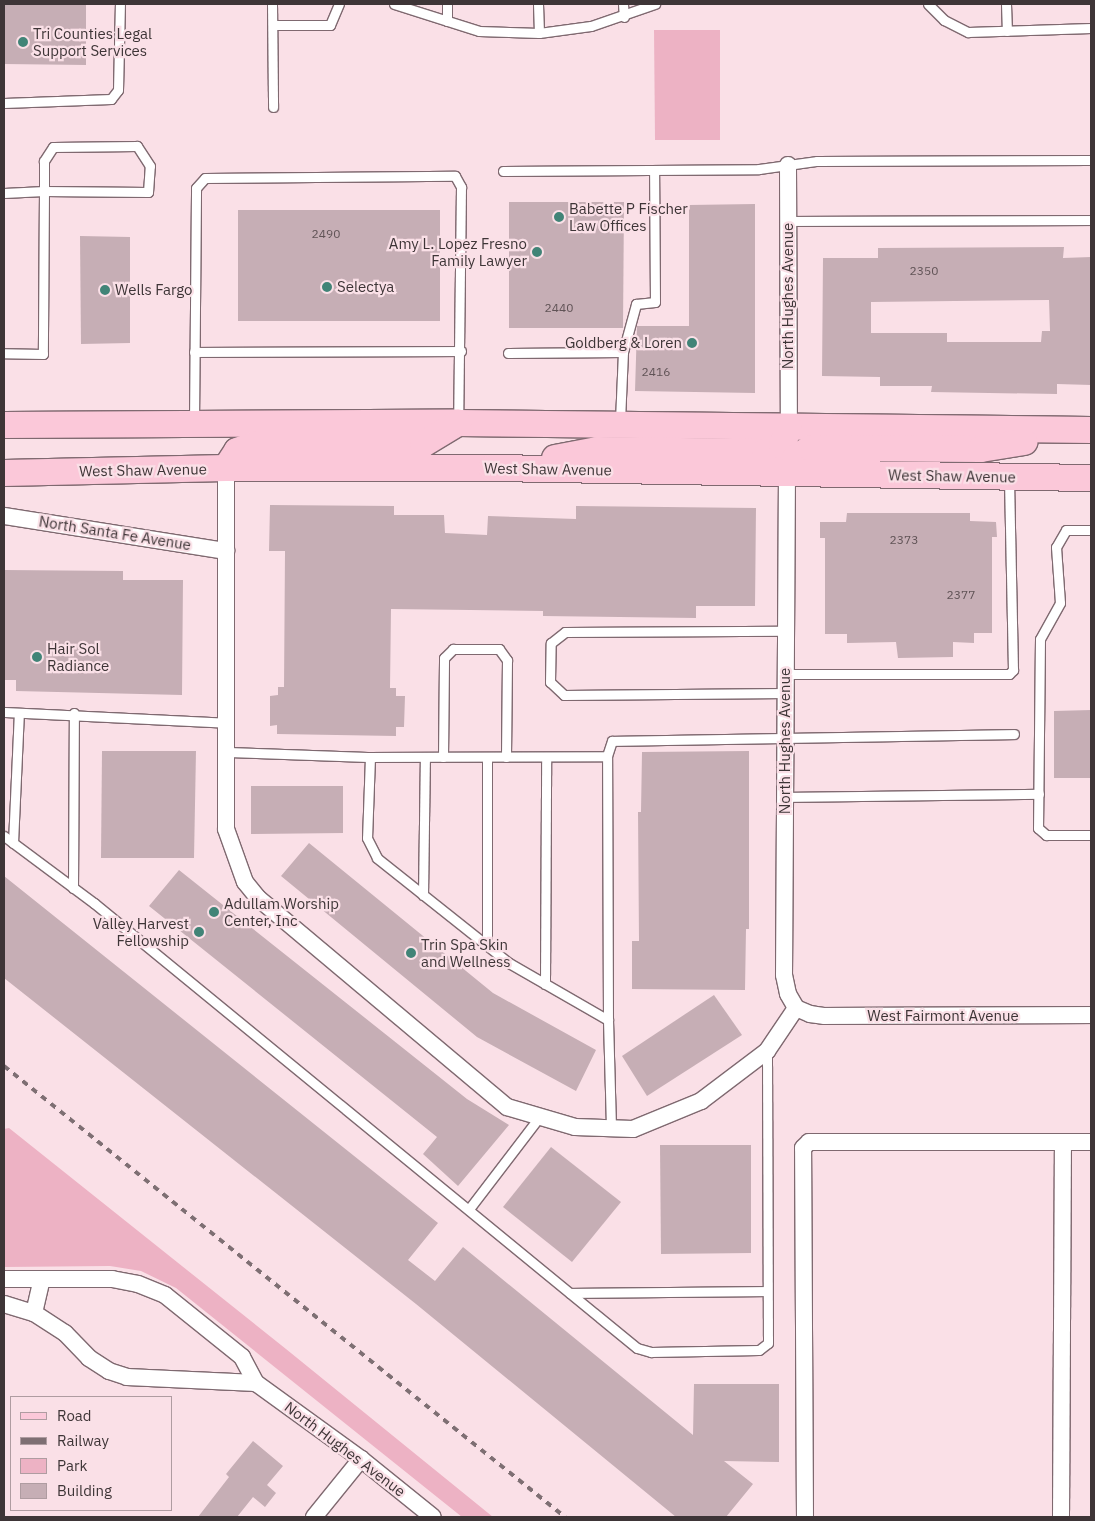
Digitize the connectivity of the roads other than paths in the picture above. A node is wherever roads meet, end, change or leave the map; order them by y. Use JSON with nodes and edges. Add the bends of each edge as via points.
{"nodes":[{"id":1,"x":120,"y":4,"type":"edge"},
{"id":2,"x":272,"y":4,"type":"edge"},
{"id":3,"x":338,"y":4,"type":"edge"},
{"id":4,"x":394,"y":4,"type":"edge"},
{"id":5,"x":448,"y":4,"type":"edge"},
{"id":6,"x":538,"y":4,"type":"edge"},
{"id":7,"x":623,"y":4,"type":"edge"},
{"id":8,"x":655,"y":4,"type":"edge"},
{"id":9,"x":928,"y":4,"type":"edge"},
{"id":10,"x":1006,"y":4,"type":"edge"},
{"id":11,"x":624,"y":17,"type":"junction"},
{"id":12,"x":447,"y":21,"type":"junction"},
{"id":13,"x":272,"y":26,"type":"junction"},
{"id":14,"x":1091,"y":28,"type":"edge"},
{"id":15,"x":1007,"y":31,"type":"junction"},
{"id":16,"x":539,"y":33,"type":"junction"},
{"id":17,"x":4,"y":103,"type":"edge"},
{"id":18,"x":273,"y":107,"type":"dead end"},
{"id":19,"x":1091,"y":160,"type":"edge"},
{"id":20,"x":788,"y":165,"type":"junction"},
{"id":21,"x":503,"y":171,"type":"dead end"},
{"id":22,"x":654,"y":171,"type":"junction"},
{"id":23,"x":44,"y":191,"type":"junction"},
{"id":24,"x":4,"y":193,"type":"edge"},
{"id":25,"x":1091,"y":220,"type":"edge"},
{"id":26,"x":788,"y":221,"type":"junction"},
{"id":27,"x":461,"y":351,"type":"junction"},
{"id":28,"x":194,"y":352,"type":"junction"},
{"id":29,"x":624,"y":352,"type":"junction"},
{"id":30,"x":4,"y":353,"type":"edge"},
{"id":31,"x":508,"y":353,"type":"dead end"},
{"id":32,"x":194,"y":423,"type":"junction"},
{"id":33,"x":458,"y":423,"type":"junction"},
{"id":34,"x":620,"y":425,"type":"junction"},
{"id":35,"x":4,"y":426,"type":"edge"},
{"id":36,"x":789,"y":427,"type":"junction"},
{"id":37,"x":1091,"y":430,"type":"edge"},
{"id":38,"x":226,"y":468,"type":"junction"},
{"id":39,"x":492,"y":468,"type":"junction"},
{"id":40,"x":787,"y":472,"type":"junction"},
{"id":41,"x":4,"y":473,"type":"edge"},
{"id":42,"x":1009,"y":477,"type":"junction"},
{"id":43,"x":1091,"y":478,"type":"edge"},
{"id":44,"x":4,"y":516,"type":"edge"},
{"id":45,"x":1091,"y":530,"type":"edge"},
{"id":46,"x":226,"y":550,"type":"junction"},
{"id":47,"x":786,"y":631,"type":"junction"},
{"id":48,"x":786,"y":674,"type":"junction"},
{"id":49,"x":786,"y":693,"type":"junction"},
{"id":50,"x":4,"y":712,"type":"edge"},
{"id":51,"x":19,"y":712,"type":"junction"},
{"id":52,"x":74,"y":713,"type":"junction"},
{"id":53,"x":227,"y":723,"type":"junction"},
{"id":54,"x":1014,"y":734,"type":"dead end"},
{"id":55,"x":786,"y":737,"type":"junction"},
{"id":56,"x":226,"y":752,"type":"junction"},
{"id":57,"x":487,"y":756,"type":"junction"},
{"id":58,"x":506,"y":756,"type":"junction"},
{"id":59,"x":546,"y":756,"type":"junction"},
{"id":60,"x":607,"y":756,"type":"junction"},
{"id":61,"x":370,"y":757,"type":"junction"},
{"id":62,"x":425,"y":757,"type":"junction"},
{"id":63,"x":443,"y":757,"type":"junction"},
{"id":64,"x":1039,"y":794,"type":"junction"},
{"id":65,"x":785,"y":797,"type":"junction"},
{"id":66,"x":1091,"y":835,"type":"edge"},
{"id":67,"x":4,"y":836,"type":"edge"},
{"id":68,"x":13,"y":843,"type":"junction"},
{"id":69,"x":73,"y":888,"type":"junction"},
{"id":70,"x":423,"y":895,"type":"junction"},
{"id":71,"x":487,"y":945,"type":"junction"},
{"id":72,"x":545,"y":984,"type":"junction"},
{"id":73,"x":796,"y":1008,"type":"junction"},
{"id":74,"x":1091,"y":1015,"type":"edge"},
{"id":75,"x":608,"y":1020,"type":"junction"},
{"id":76,"x":767,"y":1051,"type":"junction"},
{"id":77,"x":540,"y":1116,"type":"junction"},
{"id":78,"x":611,"y":1128,"type":"junction"},
{"id":79,"x":1063,"y":1142,"type":"junction"},
{"id":80,"x":1091,"y":1142,"type":"edge"},
{"id":81,"x":469,"y":1209,"type":"junction"},
{"id":82,"x":4,"y":1279,"type":"edge"},
{"id":83,"x":42,"y":1279,"type":"junction"},
{"id":84,"x":767,"y":1291,"type":"junction"},
{"id":85,"x":570,"y":1293,"type":"junction"},
{"id":86,"x":4,"y":1304,"type":"edge"},
{"id":87,"x":34,"y":1313,"type":"junction"},
{"id":88,"x":256,"y":1383,"type":"junction"},
{"id":89,"x":361,"y":1459,"type":"junction"},
{"id":90,"x":314,"y":1517,"type":"edge"},
{"id":91,"x":433,"y":1517,"type":"edge"},
{"id":92,"x":805,"y":1517,"type":"edge"},
{"id":93,"x":1061,"y":1517,"type":"edge"}],
"edges":[{"from":1,"to":17,"type":"lane","via":[[118,90],[111,99]]},
{"from":2,"to":13,"type":"lane"},
{"from":3,"to":13,"type":"lane","via":[[330,25]]},
{"from":4,"to":12,"type":"lane"},
{"from":5,"to":12,"type":"lane"},
{"from":6,"to":16,"type":"lane"},
{"from":7,"to":11,"type":"lane"},
{"from":8,"to":11,"type":"lane"},
{"from":9,"to":15,"type":"lane","via":[[944,20],[968,32]]},
{"from":10,"to":15,"type":"lane"},
{"from":11,"to":16,"type":"lane","via":[[591,26]]},
{"from":12,"to":16,"type":"lane","via":[[479,31]]},
{"from":13,"to":18,"type":"lane"},
{"from":14,"to":15,"type":"lane"},
{"from":19,"to":20,"type":"lane","via":[[817,161]]},
{"from":20,"to":22,"type":"lane","via":[[759,169]]},
{"from":20,"to":26,"type":"street","name":"North Hughes Avenue"},
{"from":21,"to":22,"type":"lane"},
{"from":22,"to":29,"type":"lane","via":[[656,302],[636,304]]},
{"from":23,"to":23,"type":"lane","via":[[148,192],[150,166],[136,146],[53,147],[44,161]]},
{"from":23,"to":24,"type":"lane"},
{"from":23,"to":30,"type":"lane","via":[[43,354]]},
{"from":25,"to":26,"type":"lane"},
{"from":26,"to":36,"type":"street","name":"North Hughes Avenue"},
{"from":27,"to":28,"type":"lane"},
{"from":27,"to":28,"type":"lane","via":[[461,187],[455,176],[205,178],[196,188]]},
{"from":27,"to":33,"type":"lane"},
{"from":28,"to":32,"type":"lane"},
{"from":29,"to":31,"type":"lane"},
{"from":29,"to":34,"type":"lane"},
{"from":32,"to":33,"type":"main road"},
{"from":32,"to":35,"type":"main road"},
{"from":33,"to":34,"type":"main road"},
{"from":33,"to":38,"type":"main road","via":[[423,444],[256,444],[237,451]]},
{"from":34,"to":36,"type":"main road"},
{"from":36,"to":37,"type":"main road"},
{"from":36,"to":39,"type":"main road","via":[[782,446],[765,452],[597,450]]},
{"from":37,"to":40,"type":"main road","via":[[981,449],[811,448],[795,458]]},
{"from":38,"to":39,"type":"main road","name":"West Shaw Avenue"},
{"from":38,"to":41,"type":"main road","name":"West Shaw Avenue"},
{"from":38,"to":46,"type":"street"},
{"from":39,"to":40,"type":"main road","name":"West Shaw Avenue"},
{"from":40,"to":42,"type":"main road","name":"West Shaw Avenue"},
{"from":40,"to":47,"type":"street","name":"North Hughes Avenue"},
{"from":42,"to":43,"type":"main road","name":"West Shaw Avenue"},
{"from":42,"to":48,"type":"lane","via":[[1013,670],[1009,674]]},
{"from":44,"to":46,"type":"street","name":"North Santa Fe Avenue"},
{"from":45,"to":64,"type":"lane","via":[[1066,530],[1056,547],[1060,603],[1040,639]]},
{"from":46,"to":53,"type":"street"},
{"from":47,"to":48,"type":"street","name":"North Hughes Avenue"},
{"from":47,"to":49,"type":"lane","via":[[565,632],[551,643],[550,672],[550,682],[564,695]]},
{"from":48,"to":49,"type":"street","name":"North Hughes Avenue"},
{"from":49,"to":55,"type":"street","name":"North Hughes Avenue"},
{"from":50,"to":51,"type":"lane"},
{"from":51,"to":52,"type":"lane"},
{"from":51,"to":68,"type":"lane"},
{"from":52,"to":53,"type":"lane"},
{"from":52,"to":69,"type":"lane"},
{"from":53,"to":56,"type":"street"},
{"from":54,"to":55,"type":"lane"},
{"from":55,"to":60,"type":"lane","via":[[618,739],[612,741]]},
{"from":55,"to":65,"type":"street","name":"North Hughes Avenue"},
{"from":56,"to":61,"type":"lane"},
{"from":56,"to":77,"type":"street","via":[[226,829],[245,882],[258,898],[507,1107]]},
{"from":57,"to":58,"type":"lane"},
{"from":57,"to":63,"type":"lane"},
{"from":57,"to":71,"type":"lane"},
{"from":58,"to":59,"type":"lane"},
{"from":58,"to":63,"type":"lane","via":[[507,660],[499,649],[453,649],[444,658]]},
{"from":59,"to":60,"type":"lane"},
{"from":59,"to":72,"type":"lane"},
{"from":60,"to":75,"type":"lane"},
{"from":61,"to":62,"type":"lane"},
{"from":61,"to":70,"type":"lane","via":[[367,838],[377,858]]},
{"from":62,"to":63,"type":"lane"},
{"from":62,"to":70,"type":"lane"},
{"from":64,"to":65,"type":"lane"},
{"from":64,"to":66,"type":"lane","via":[[1038,828],[1046,835]]},
{"from":65,"to":73,"type":"street","name":"North Hughes Avenue","via":[[784,975],[788,994]]},
{"from":67,"to":68,"type":"lane"},
{"from":68,"to":69,"type":"lane"},
{"from":69,"to":81,"type":"lane"},
{"from":70,"to":71,"type":"lane"},
{"from":71,"to":72,"type":"lane","via":[[509,963]]},
{"from":72,"to":75,"type":"lane"},
{"from":73,"to":74,"type":"street","name":"West Fairmont Avenue","via":[[825,1016]]},
{"from":73,"to":76,"type":"street"},
{"from":75,"to":78,"type":"lane"},
{"from":76,"to":78,"type":"street","via":[[701,1101],[634,1129]]},
{"from":76,"to":84,"type":"lane","via":[[770,1161]]},
{"from":77,"to":78,"type":"street","via":[[575,1127]]},
{"from":77,"to":81,"type":"lane"},
{"from":79,"to":80,"type":"street"},
{"from":79,"to":92,"type":"street","via":[[808,1142],[803,1148]]},
{"from":79,"to":93,"type":"street"},
{"from":81,"to":85,"type":"lane"},
{"from":82,"to":83,"type":"street"},
{"from":83,"to":87,"type":"street"},
{"from":83,"to":88,"type":"street","via":[[112,1279],[138,1284],[165,1295],[242,1357]]},
{"from":84,"to":85,"type":"lane"},
{"from":84,"to":85,"type":"lane","via":[[768,1343],[759,1350],[651,1352],[637,1348]]},
{"from":86,"to":87,"type":"street"},
{"from":87,"to":88,"type":"street","via":[[65,1333],[89,1358],[109,1371],[127,1377]]},
{"from":88,"to":89,"type":"street","name":"North Hughes Avenue"},
{"from":89,"to":90,"type":"street"},
{"from":89,"to":91,"type":"street","name":"North Hughes Avenue"}]}
